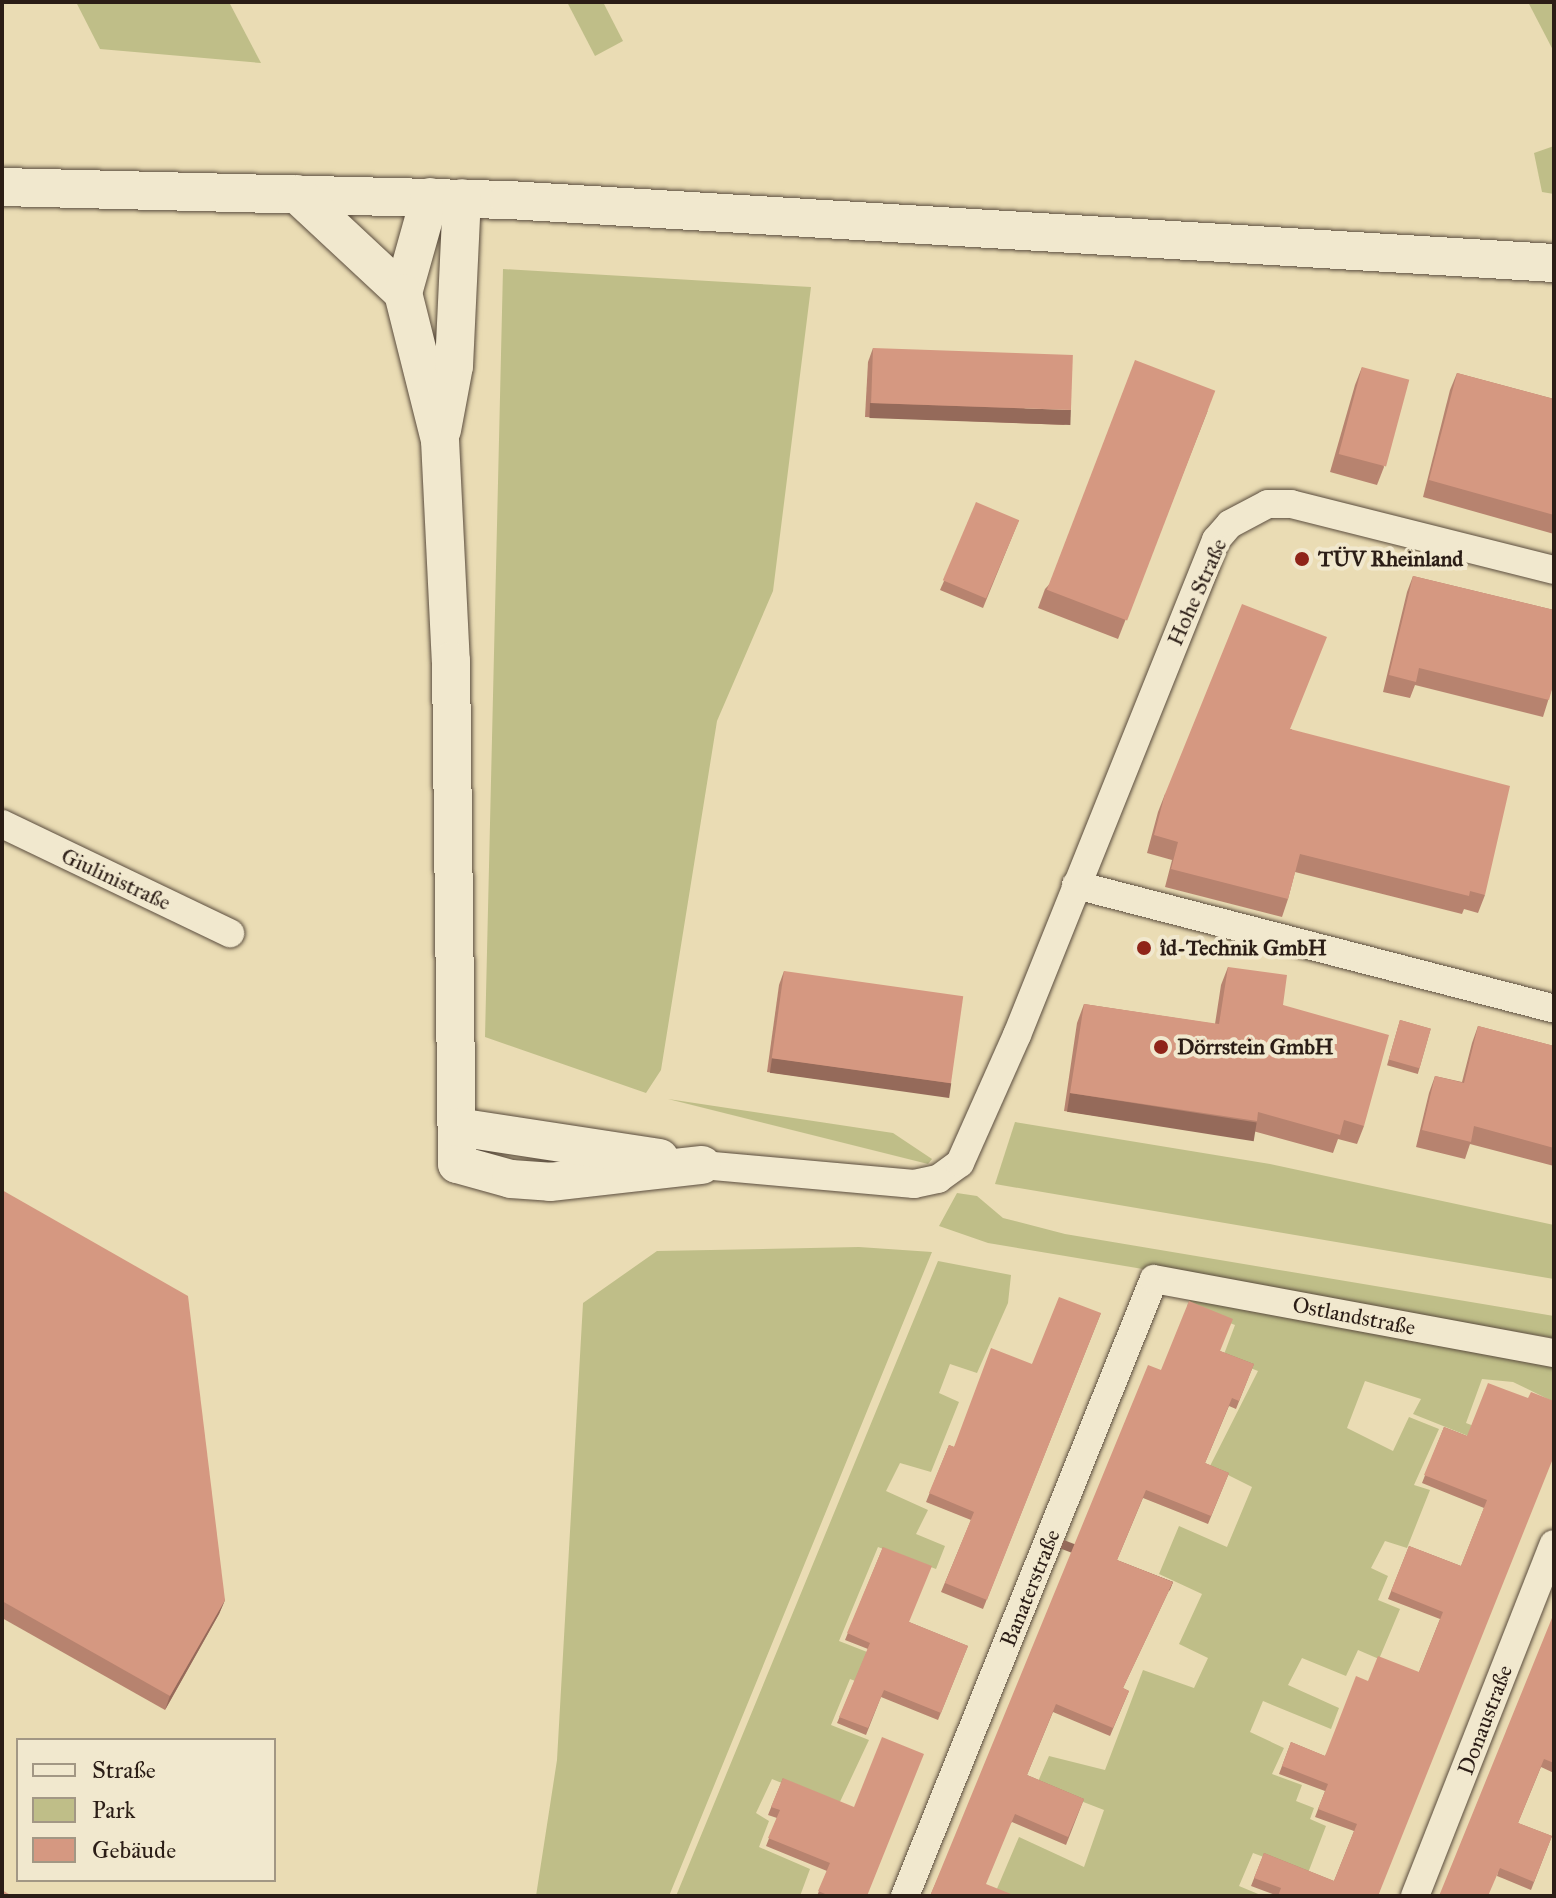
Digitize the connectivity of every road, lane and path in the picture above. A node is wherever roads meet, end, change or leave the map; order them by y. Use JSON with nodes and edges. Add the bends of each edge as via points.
{"nodes":[{"id":1,"x":2,"y":187,"type":"edge"},
{"id":2,"x":297,"y":194,"type":"junction"},
{"id":3,"x":446,"y":197,"type":"junction"},
{"id":4,"x":1554,"y":263,"type":"edge"},
{"id":5,"x":403,"y":293,"type":"junction"},
{"id":6,"x":440,"y":440,"type":"junction"},
{"id":7,"x":1554,"y":570,"type":"edge"},
{"id":8,"x":2,"y":824,"type":"edge"},
{"id":9,"x":1076,"y":885,"type":"junction"},
{"id":10,"x":230,"y":933,"type":"dead end"},
{"id":11,"x":1554,"y":1009,"type":"edge"},
{"id":12,"x":457,"y":1127,"type":"junction"},
{"id":13,"x":702,"y":1165,"type":"junction"},
{"id":14,"x":1154,"y":1279,"type":"joint"},
{"id":15,"x":1554,"y":1353,"type":"edge"},
{"id":16,"x":1554,"y":1544,"type":"edge"},
{"id":17,"x":905,"y":1896,"type":"edge"},
{"id":18,"x":1415,"y":1896,"type":"edge"}],
"edges":[{"from":1,"to":2,"type":"main road"},
{"from":2,"to":3,"type":"main road"},
{"from":2,"to":5,"type":"main road"},
{"from":3,"to":4,"type":"main road"},
{"from":3,"to":5,"type":"main road"},
{"from":3,"to":6,"type":"main road","via":[[454,366]]},
{"from":5,"to":6,"type":"main road"},
{"from":6,"to":12,"type":"main road","via":[[451,661]]},
{"from":7,"to":9,"type":"street","name":"Hohe Straße","via":[[1291,504],[1268,504],[1240,517],[1216,540]]},
{"from":8,"to":10,"type":"street","name":"Giulinistraße"},
{"from":9,"to":11,"type":"street"},
{"from":9,"to":13,"type":"street","name":"Hohe Straße","via":[[969,1147],[947,1174],[914,1184]]},
{"from":12,"to":13,"type":"main road"},
{"from":12,"to":13,"type":"main road","via":[[457,1164],[511,1179],[550,1182]]},
{"from":14,"to":15,"type":"street","name":"Ostlandstraße"},
{"from":14,"to":17,"type":"street","name":"Banaterstraße"},
{"from":16,"to":18,"type":"street","name":"Donaustraße"}]}
